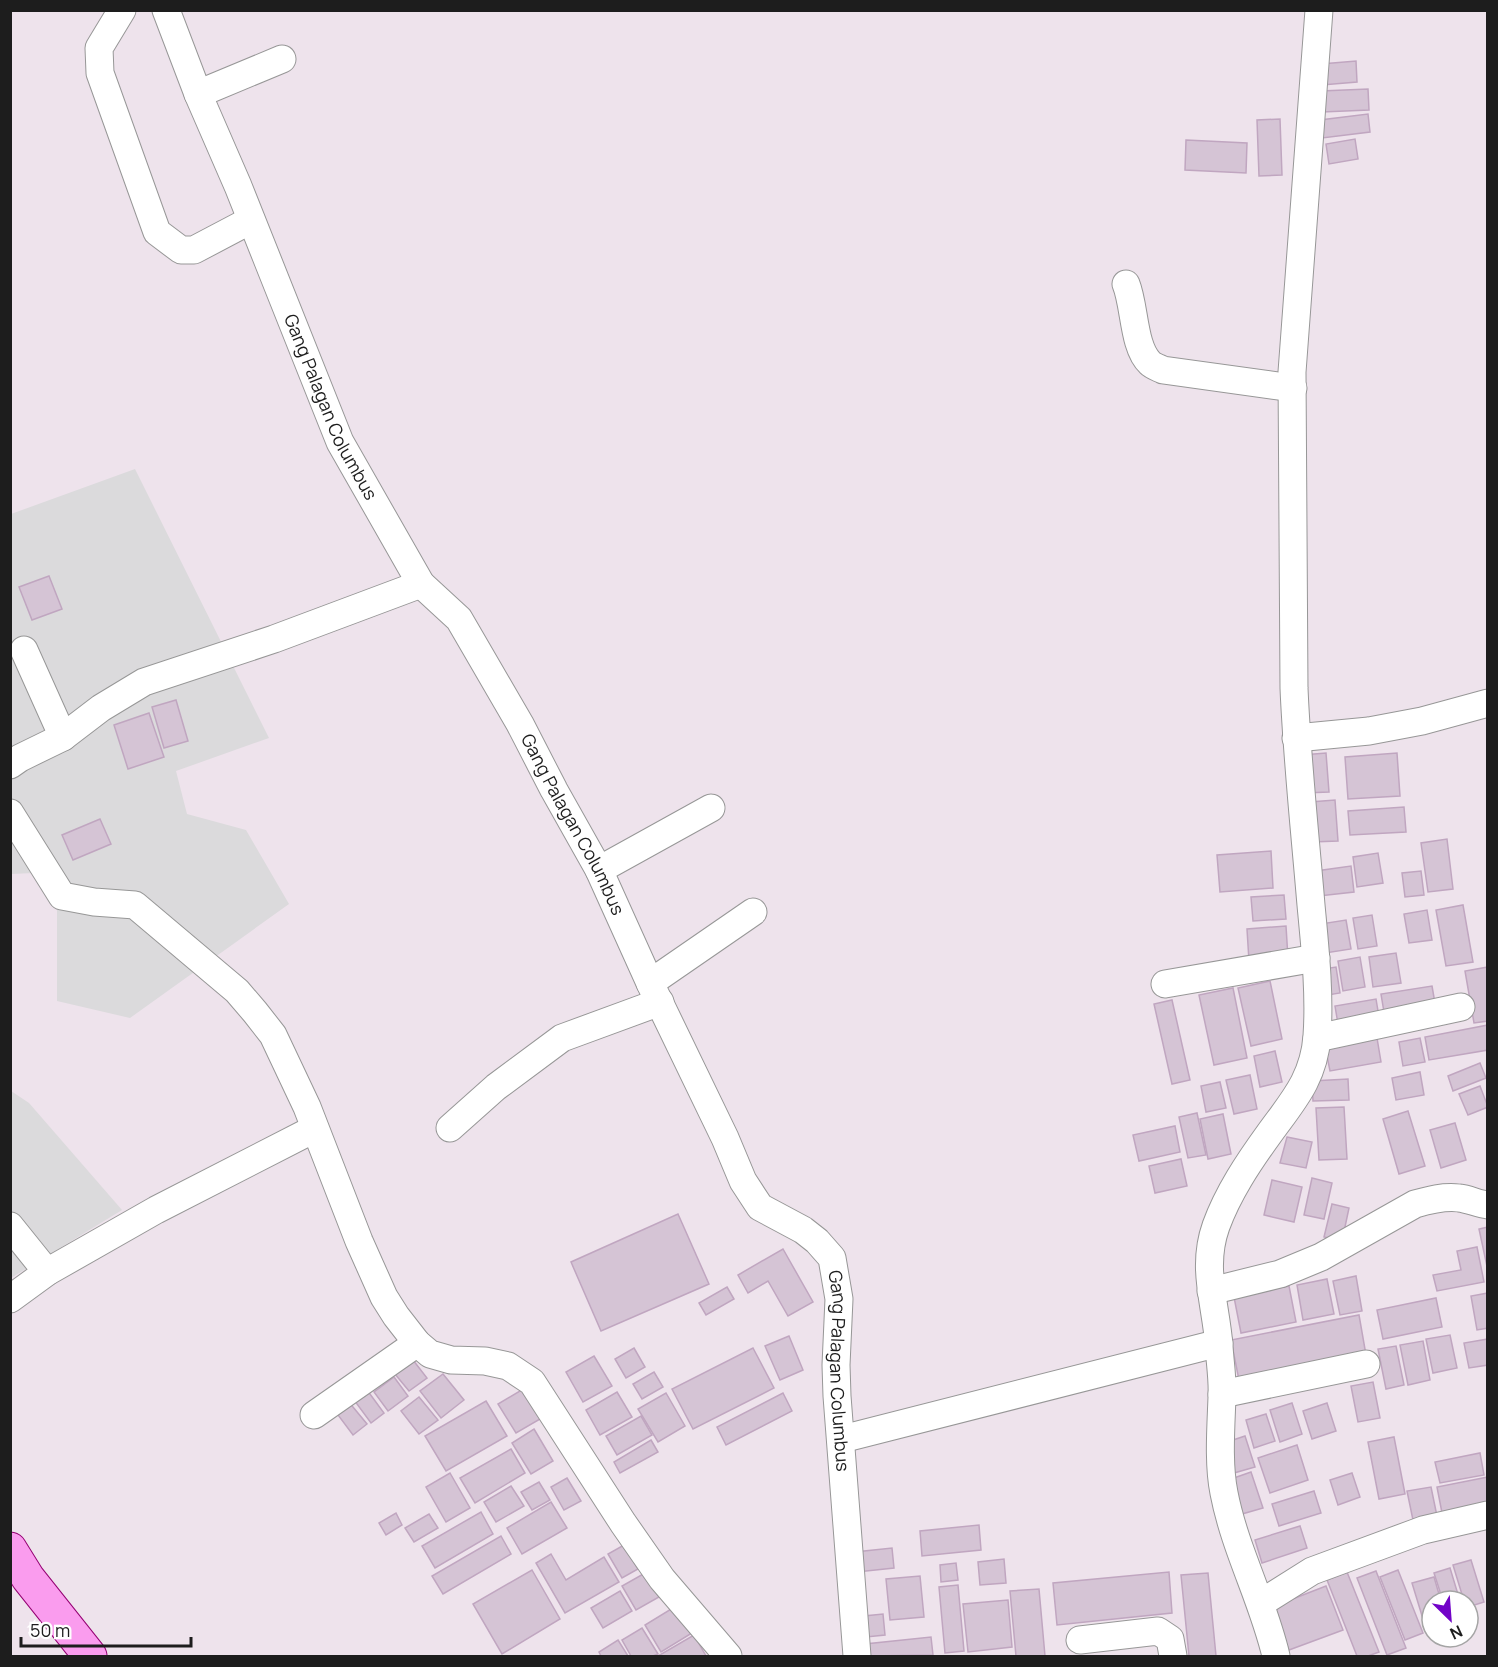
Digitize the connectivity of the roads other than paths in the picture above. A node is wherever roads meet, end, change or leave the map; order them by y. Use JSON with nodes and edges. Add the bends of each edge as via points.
{"nodes":[{"id":1,"x":122,"y":10,"type":"edge"},
{"id":2,"x":166,"y":10,"type":"edge"},
{"id":3,"x":1319,"y":10,"type":"edge"},
{"id":4,"x":282,"y":59,"type":"dead end"},
{"id":5,"x":198,"y":94,"type":"junction"},
{"id":6,"x":252,"y":220,"type":"junction"},
{"id":7,"x":1126,"y":284,"type":"dead end"},
{"id":8,"x":1293,"y":388,"type":"junction"},
{"id":9,"x":421,"y":584,"type":"junction"},
{"id":10,"x":24,"y":650,"type":"dead end"},
{"id":11,"x":1488,"y":703,"type":"edge"},
{"id":12,"x":63,"y":737,"type":"junction"},
{"id":13,"x":1296,"y":738,"type":"junction"},
{"id":14,"x":10,"y":765,"type":"edge"},
{"id":15,"x":711,"y":808,"type":"dead end"},
{"id":16,"x":10,"y":813,"type":"edge"},
{"id":17,"x":599,"y":870,"type":"junction"},
{"id":18,"x":753,"y":912,"type":"dead end"},
{"id":19,"x":1316,"y":958,"type":"junction"},
{"id":20,"x":1165,"y":984,"type":"dead end"},
{"id":21,"x":655,"y":992,"type":"junction"},
{"id":22,"x":1461,"y":1007,"type":"dead end"},
{"id":23,"x":1317,"y":1038,"type":"junction"},
{"id":24,"x":450,"y":1128,"type":"dead end"},
{"id":25,"x":314,"y":1129,"type":"junction"},
{"id":26,"x":1488,"y":1205,"type":"edge"},
{"id":27,"x":10,"y":1226,"type":"edge"},
{"id":28,"x":30,"y":1285,"type":"edge"},
{"id":29,"x":1210,"y":1291,"type":"junction"},
{"id":30,"x":417,"y":1343,"type":"junction"},
{"id":31,"x":1219,"y":1343,"type":"junction"},
{"id":32,"x":1366,"y":1364,"type":"dead end"},
{"id":33,"x":1222,"y":1394,"type":"junction"},
{"id":34,"x":314,"y":1415,"type":"dead end"},
{"id":35,"x":842,"y":1439,"type":"junction"},
{"id":36,"x":1488,"y":1515,"type":"edge"},
{"id":37,"x":10,"y":1549,"type":"edge"},
{"id":38,"x":19,"y":1583,"type":"edge"},
{"id":39,"x":1261,"y":1603,"type":"junction"},
{"id":40,"x":1080,"y":1640,"type":"dead end"},
{"id":41,"x":90,"y":1656,"type":"edge"},
{"id":42,"x":728,"y":1656,"type":"edge"},
{"id":43,"x":857,"y":1656,"type":"edge"},
{"id":44,"x":1173,"y":1656,"type":"edge"},
{"id":45,"x":1276,"y":1656,"type":"edge"}],
"edges":[{"from":1,"to":6,"type":"street","via":[[99,48],[100,73],[157,232],[181,250],[194,250]]},
{"from":2,"to":5,"type":"street","name":"Gang Palagan Columbus"},
{"from":3,"to":8,"type":"street"},
{"from":4,"to":5,"type":"street"},
{"from":5,"to":6,"type":"street","name":"Gang Palagan Columbus"},
{"from":6,"to":9,"type":"street","name":"Gang Palagan Columbus","via":[[340,442]]},
{"from":7,"to":8,"type":"street","via":[[1132,298],[1138,342],[1149,362],[1163,370]]},
{"from":8,"to":13,"type":"street","via":[[1292,627]]},
{"from":9,"to":12,"type":"street","via":[[144,682]]},
{"from":9,"to":17,"type":"street","name":"Gang Palagan Columbus","via":[[459,619]]},
{"from":10,"to":12,"type":"street"},
{"from":11,"to":13,"type":"street","via":[[1369,731]]},
{"from":12,"to":14,"type":"street"},
{"from":13,"to":19,"type":"street"},
{"from":15,"to":17,"type":"street"},
{"from":16,"to":25,"type":"street","via":[[62,896],[135,905],[237,991],[273,1035]]},
{"from":17,"to":21,"type":"street","name":"Gang Palagan Columbus"},
{"from":18,"to":21,"type":"street"},
{"from":19,"to":20,"type":"street"},
{"from":19,"to":23,"type":"street"},
{"from":21,"to":24,"type":"street","via":[[562,1038],[496,1087]]},
{"from":21,"to":35,"type":"street","name":"Gang Palagan Columbus","via":[[743,1181],[760,1207],[803,1230],[832,1258],[839,1299],[836,1365]]},
{"from":22,"to":23,"type":"street"},
{"from":23,"to":29,"type":"street","via":[[1308,1079],[1238,1180],[1216,1227],[1208,1260]]},
{"from":25,"to":28,"type":"street","via":[[156,1210]]},
{"from":25,"to":30,"type":"street","via":[[384,1296]]},
{"from":26,"to":29,"type":"street","via":[[1444,1197],[1415,1204],[1321,1257],[1280,1274]]},
{"from":27,"to":28,"type":"street"},
{"from":29,"to":31,"type":"street"},
{"from":30,"to":34,"type":"street"},
{"from":30,"to":42,"type":"street","via":[[430,1354],[451,1360],[508,1366],[532,1382],[662,1579]]},
{"from":31,"to":33,"type":"street"},
{"from":31,"to":35,"type":"street"},
{"from":32,"to":33,"type":"street"},
{"from":33,"to":39,"type":"street","via":[[1223,1490],[1235,1538]]},
{"from":35,"to":43,"type":"street","name":"Gang Palagan Columbus"},
{"from":36,"to":39,"type":"street","via":[[1423,1530],[1312,1572]]},
{"from":37,"to":38,"type":"main road"},
{"from":38,"to":41,"type":"main road"},
{"from":39,"to":45,"type":"street"},
{"from":40,"to":44,"type":"street","via":[[1158,1630],[1170,1639]]}]}
